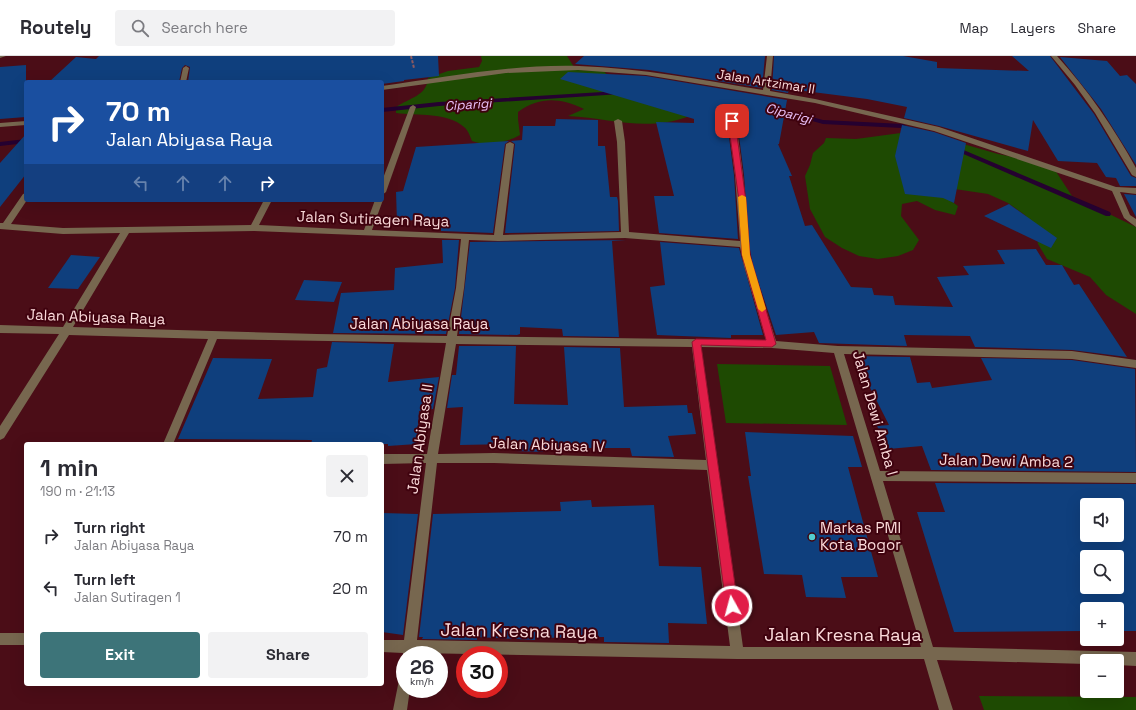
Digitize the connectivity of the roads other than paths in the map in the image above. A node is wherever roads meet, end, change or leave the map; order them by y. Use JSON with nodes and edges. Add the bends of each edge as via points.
{"nodes":[{"id":1,"x":0,"y":56,"type":"edge"},
{"id":2,"x":3,"y":56,"type":"edge"},
{"id":3,"x":770,"y":56,"type":"edge"},
{"id":4,"x":1054,"y":56,"type":"edge"},
{"id":5,"x":186,"y":68,"type":"dead end"},
{"id":6,"x":183,"y":80,"type":"edge"},
{"id":7,"x":384,"y":88,"type":"edge"},
{"id":8,"x":766,"y":93,"type":"junction"},
{"id":9,"x":413,"y":107,"type":"dead end"},
{"id":10,"x":729,"y":116,"type":"dead end"},
{"id":11,"x":618,"y":121,"type":"dead end"},
{"id":12,"x":24,"y":123,"type":"edge"},
{"id":13,"x":0,"y":125,"type":"edge"},
{"id":14,"x":510,"y":144,"type":"dead end"},
{"id":15,"x":1136,"y":175,"type":"edge"},
{"id":16,"x":384,"y":187,"type":"edge"},
{"id":17,"x":1115,"y":189,"type":"junction"},
{"id":18,"x":1136,"y":191,"type":"edge"},
{"id":19,"x":24,"y":199,"type":"edge"},
{"id":20,"x":267,"y":202,"type":"edge"},
{"id":21,"x":378,"y":202,"type":"edge"},
{"id":22,"x":1136,"y":224,"type":"edge"},
{"id":23,"x":3,"y":226,"type":"edge"},
{"id":24,"x":254,"y":228,"type":"junction"},
{"id":25,"x":125,"y":232,"type":"junction"},
{"id":26,"x":367,"y":233,"type":"junction"},
{"id":27,"x":625,"y":235,"type":"junction"},
{"id":28,"x":466,"y":237,"type":"junction"},
{"id":29,"x":498,"y":238,"type":"junction"},
{"id":30,"x":744,"y":244,"type":"junction"},
{"id":31,"x":0,"y":329,"type":"edge"},
{"id":32,"x":66,"y":331,"type":"junction"},
{"id":33,"x":214,"y":335,"type":"junction"},
{"id":34,"x":452,"y":338,"type":"junction"},
{"id":35,"x":696,"y":342,"type":"junction"},
{"id":36,"x":772,"y":344,"type":"junction"},
{"id":37,"x":838,"y":350,"type":"junction"},
{"id":38,"x":1136,"y":364,"type":"edge"},
{"id":39,"x":0,"y":435,"type":"edge"},
{"id":40,"x":169,"y":442,"type":"edge"},
{"id":41,"x":384,"y":459,"type":"edge"},
{"id":42,"x":432,"y":459,"type":"junction"},
{"id":43,"x":712,"y":465,"type":"junction"},
{"id":44,"x":877,"y":476,"type":"junction"},
{"id":45,"x":1136,"y":478,"type":"edge"},
{"id":46,"x":0,"y":639,"type":"edge"},
{"id":47,"x":24,"y":639,"type":"edge"},
{"id":48,"x":384,"y":646,"type":"edge"},
{"id":49,"x":411,"y":646,"type":"edge"},
{"id":50,"x":396,"y":648,"type":"edge"},
{"id":51,"x":448,"y":651,"type":"edge"},
{"id":52,"x":737,"y":652,"type":"junction"},
{"id":53,"x":930,"y":653,"type":"junction"},
{"id":54,"x":1136,"y":659,"type":"edge"},
{"id":55,"x":402,"y":698,"type":"edge"},
{"id":56,"x":400,"y":710,"type":"edge"},
{"id":57,"x":946,"y":710,"type":"edge"}],
"edges":[{"from":1,"to":2,"type":"street"},
{"from":3,"to":8,"type":"street"},
{"from":4,"to":15,"type":"street","via":[[1092,102]]},
{"from":5,"to":6,"type":"street"},
{"from":7,"to":8,"type":"street","name":"Jalan Artzimar II","via":[[506,71],[578,68],[646,72]]},
{"from":8,"to":17,"type":"street","name":"Jalan Artzimar II","via":[[815,101],[936,129]]},
{"from":9,"to":16,"type":"street"},
{"from":10,"to":30,"type":"street","via":[[732,121],[740,175]]},
{"from":11,"to":27,"type":"street"},
{"from":12,"to":13,"type":"street"},
{"from":14,"to":29,"type":"street"},
{"from":17,"to":18,"type":"street","name":"Jalan Artzimar II"},
{"from":17,"to":22,"type":"street","via":[[1126,216]]},
{"from":19,"to":23,"type":"street"},
{"from":20,"to":24,"type":"street"},
{"from":21,"to":26,"type":"street"},
{"from":23,"to":25,"type":"street","name":"Jalan Sutiragen Raya","via":[[63,231]]},
{"from":24,"to":25,"type":"street","name":"Jalan Sutiragen Raya"},
{"from":24,"to":26,"type":"street","name":"Jalan Sutiragen Raya"},
{"from":25,"to":32,"type":"street"},
{"from":26,"to":28,"type":"street","name":"Jalan Sutiragen Raya"},
{"from":27,"to":29,"type":"street","name":"Jalan Sutiragen Raya"},
{"from":27,"to":30,"type":"street","name":"Jalan Sutiragen Raya"},
{"from":28,"to":29,"type":"street","name":"Jalan Sutiragen Raya"},
{"from":28,"to":34,"type":"street","name":"Jalan Abiyasa II"},
{"from":30,"to":36,"type":"street","via":[[748,266]]},
{"from":31,"to":32,"type":"street","name":"Jalan Abiyasa Raya"},
{"from":32,"to":33,"type":"street","name":"Jalan Abiyasa Raya"},
{"from":32,"to":39,"type":"street"},
{"from":33,"to":34,"type":"street","name":"Jalan Abiyasa Raya"},
{"from":33,"to":40,"type":"street"},
{"from":34,"to":35,"type":"street","name":"Jalan Abiyasa Raya"},
{"from":34,"to":42,"type":"street","name":"Jalan Abiyasa II"},
{"from":35,"to":36,"type":"street","name":"Jalan Abiyasa Raya"},
{"from":35,"to":43,"type":"street"},
{"from":36,"to":37,"type":"street","name":"Jalan Abiyasa Raya"},
{"from":37,"to":38,"type":"street","name":"Jalan Dewi Amba I","via":[[1072,355]]},
{"from":37,"to":44,"type":"street","name":"Jalan Dewi Amba I"},
{"from":41,"to":42,"type":"street","name":"Jalan Abiyasa IV"},
{"from":42,"to":43,"type":"street","name":"Jalan Abiyasa IV","via":[[494,458]]},
{"from":42,"to":49,"type":"street","name":"Jalan Abiyasa II"},
{"from":43,"to":52,"type":"street"},
{"from":44,"to":45,"type":"street","name":"Jalan Dewi Amba 2"},
{"from":44,"to":53,"type":"street","name":"Jalan Dewi Amba I"},
{"from":46,"to":47,"type":"street"},
{"from":48,"to":50,"type":"street","name":"Jalan Kresna Raya"},
{"from":51,"to":52,"type":"street","name":"Jalan Kresna Raya"},
{"from":52,"to":53,"type":"street","name":"Jalan Kresna Raya"},
{"from":53,"to":54,"type":"street","name":"Jalan Kresna Raya"},
{"from":53,"to":57,"type":"street","name":"Jalan Dewi Amba I"},
{"from":55,"to":56,"type":"street"}]}
